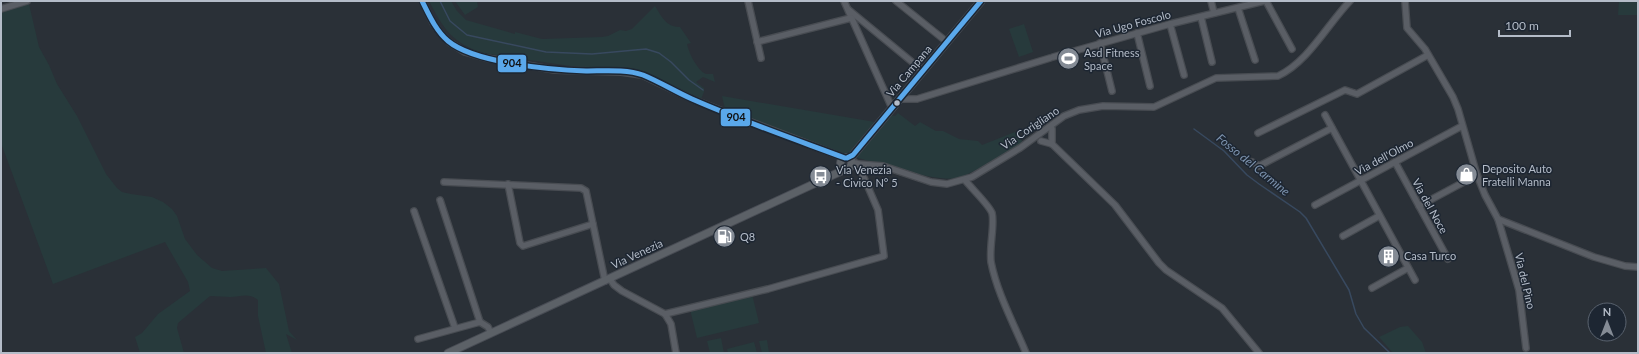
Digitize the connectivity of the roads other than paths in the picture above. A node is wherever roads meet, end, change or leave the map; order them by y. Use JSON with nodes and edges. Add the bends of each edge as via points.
{"nodes":[{"id":1,"x":27,"y":1,"type":"edge"},
{"id":2,"x":422,"y":1,"type":"edge"},
{"id":3,"x":748,"y":1,"type":"edge"},
{"id":4,"x":844,"y":1,"type":"edge"},
{"id":5,"x":896,"y":1,"type":"edge"},
{"id":6,"x":1211,"y":1,"type":"edge"},
{"id":7,"x":1265,"y":1,"type":"edge"},
{"id":8,"x":1350,"y":1,"type":"edge"},
{"id":9,"x":1405,"y":1,"type":"edge"},
{"id":10,"x":979,"y":2,"type":"edge"},
{"id":11,"x":1238,"y":8,"type":"junction"},
{"id":12,"x":1,"y":9,"type":"edge"},
{"id":13,"x":847,"y":9,"type":"junction"},
{"id":14,"x":1214,"y":13,"type":"junction"},
{"id":15,"x":1201,"y":17,"type":"junction"},
{"id":16,"x":852,"y":18,"type":"junction"},
{"id":17,"x":1170,"y":24,"type":"junction"},
{"id":18,"x":1137,"y":33,"type":"junction"},
{"id":19,"x":757,"y":42,"type":"junction"},
{"id":20,"x":947,"y":42,"type":"junction"},
{"id":21,"x":1100,"y":43,"type":"junction"},
{"id":22,"x":1292,"y":49,"type":"dead end"},
{"id":23,"x":1428,"y":55,"type":"junction"},
{"id":24,"x":761,"y":58,"type":"dead end"},
{"id":25,"x":1255,"y":60,"type":"dead end"},
{"id":26,"x":1212,"y":62,"type":"dead end"},
{"id":27,"x":923,"y":71,"type":"junction"},
{"id":28,"x":1184,"y":75,"type":"dead end"},
{"id":29,"x":1150,"y":86,"type":"dead end"},
{"id":30,"x":1112,"y":91,"type":"dead end"},
{"id":31,"x":900,"y":98,"type":"junction"},
{"id":32,"x":891,"y":109,"type":"junction"},
{"id":33,"x":1325,"y":115,"type":"dead end"},
{"id":34,"x":1462,"y":126,"type":"junction"},
{"id":35,"x":1332,"y":128,"type":"junction"},
{"id":36,"x":1052,"y":129,"type":"dead end"},
{"id":37,"x":1258,"y":133,"type":"dead end"},
{"id":38,"x":1041,"y":141,"type":"dead end"},
{"id":39,"x":1052,"y":144,"type":"junction"},
{"id":40,"x":848,"y":161,"type":"junction"},
{"id":41,"x":1252,"y":162,"type":"dead end"},
{"id":42,"x":1395,"y":162,"type":"junction"},
{"id":43,"x":835,"y":174,"type":"joint"},
{"id":44,"x":1477,"y":175,"type":"junction"},
{"id":45,"x":965,"y":180,"type":"junction"},
{"id":46,"x":1360,"y":180,"type":"junction"},
{"id":47,"x":444,"y":182,"type":"dead end"},
{"id":48,"x":508,"y":184,"type":"junction"},
{"id":49,"x":440,"y":200,"type":"dead end"},
{"id":50,"x":1315,"y":205,"type":"dead end"},
{"id":51,"x":1419,"y":206,"type":"junction"},
{"id":52,"x":414,"y":211,"type":"dead end"},
{"id":53,"x":1379,"y":216,"type":"junction"},
{"id":54,"x":1498,"y":219,"type":"junction"},
{"id":55,"x":593,"y":224,"type":"junction"},
{"id":56,"x":1343,"y":236,"type":"dead end"},
{"id":57,"x":1448,"y":259,"type":"dead end"},
{"id":58,"x":1408,"y":268,"type":"junction"},
{"id":59,"x":1638,"y":268,"type":"edge"},
{"id":60,"x":608,"y":280,"type":"junction"},
{"id":61,"x":1415,"y":280,"type":"dead end"},
{"id":62,"x":1372,"y":288,"type":"dead end"},
{"id":63,"x":665,"y":314,"type":"junction"},
{"id":64,"x":480,"y":322,"type":"junction"},
{"id":65,"x":455,"y":328,"type":"junction"},
{"id":66,"x":491,"y":333,"type":"junction"},
{"id":67,"x":418,"y":339,"type":"dead end"},
{"id":68,"x":1526,"y":348,"type":"dead end"},
{"id":69,"x":448,"y":353,"type":"edge"},
{"id":70,"x":676,"y":353,"type":"edge"},
{"id":71,"x":1026,"y":353,"type":"edge"},
{"id":72,"x":1259,"y":353,"type":"edge"}],
"edges":[{"from":1,"to":12,"type":"street"},
{"from":2,"to":40,"type":"street","name":"Via Corigliano","via":[[441,34],[465,52],[555,70],[642,75],[692,99]]},
{"from":3,"to":19,"type":"street"},
{"from":4,"to":13,"type":"street"},
{"from":5,"to":20,"type":"street"},
{"from":6,"to":14,"type":"street"},
{"from":7,"to":11,"type":"street","name":"Via Ugo Foscolo"},
{"from":7,"to":22,"type":"street"},
{"from":8,"to":45,"type":"street","name":"Via Corigliano","via":[[1313,46],[1287,72],[1278,76],[1216,78],[1154,107],[1117,106],[1079,110],[1064,116],[1020,148]]},
{"from":9,"to":23,"type":"street","name":"Via del Pino","via":[[1407,28]]},
{"from":10,"to":20,"type":"main road","name":"Via Campana"},
{"from":11,"to":14,"type":"street","name":"Via Ugo Foscolo"},
{"from":11,"to":25,"type":"street"},
{"from":13,"to":16,"type":"street"},
{"from":13,"to":27,"type":"street"},
{"from":14,"to":15,"type":"street","name":"Via Ugo Foscolo"},
{"from":15,"to":17,"type":"street","name":"Via Ugo Foscolo"},
{"from":15,"to":26,"type":"street"},
{"from":16,"to":19,"type":"street"},
{"from":16,"to":32,"type":"street"},
{"from":17,"to":18,"type":"street","name":"Via Ugo Foscolo"},
{"from":17,"to":28,"type":"street"},
{"from":18,"to":21,"type":"street","name":"Via Ugo Foscolo"},
{"from":18,"to":29,"type":"street"},
{"from":19,"to":24,"type":"street"},
{"from":20,"to":27,"type":"main road","name":"Via Campana"},
{"from":21,"to":30,"type":"street"},
{"from":21,"to":31,"type":"street","name":"Via Ugo Foscolo","via":[[917,99]]},
{"from":23,"to":34,"type":"street","name":"Via del Pino","via":[[1453,97]]},
{"from":23,"to":37,"type":"street","via":[[1357,94],[1345,90]]},
{"from":27,"to":31,"type":"main road","name":"Via Campana"},
{"from":31,"to":32,"type":"main road","name":"Via Campana"},
{"from":32,"to":40,"type":"main road","name":"Via Campana"},
{"from":33,"to":35,"type":"street"},
{"from":34,"to":42,"type":"street","name":"Via dell'Olmo"},
{"from":34,"to":44,"type":"street","name":"Via del Pino"},
{"from":35,"to":41,"type":"street","via":[[1259,166]]},
{"from":35,"to":46,"type":"street"},
{"from":36,"to":39,"type":"street"},
{"from":38,"to":39,"type":"street"},
{"from":39,"to":72,"type":"street","via":[[1115,204],[1159,263],[1222,308]]},
{"from":40,"to":43,"type":"main road","name":"Via Campana"},
{"from":40,"to":45,"type":"street","name":"Via Corigliano","via":[[883,166],[931,182],[947,184]]},
{"from":40,"to":63,"type":"street","via":[[878,210],[884,256],[768,289]]},
{"from":42,"to":46,"type":"street","name":"Via dell'Olmo"},
{"from":42,"to":51,"type":"street","name":"Via del Noce"},
{"from":43,"to":60,"type":"main road","name":"Via Venezia"},
{"from":44,"to":51,"type":"street"},
{"from":44,"to":54,"type":"street","name":"Via del Pino"},
{"from":45,"to":71,"type":"street","via":[[989,207],[992,214],[991,261],[1002,296]]},
{"from":46,"to":50,"type":"street","name":"Via dell'Olmo"},
{"from":46,"to":53,"type":"street"},
{"from":47,"to":48,"type":"street"},
{"from":48,"to":55,"type":"street","via":[[581,188],[586,191]]},
{"from":48,"to":55,"type":"street","via":[[520,243],[523,246]]},
{"from":49,"to":64,"type":"street"},
{"from":51,"to":57,"type":"street","name":"Via del Noce"},
{"from":52,"to":65,"type":"street"},
{"from":53,"to":56,"type":"street"},
{"from":53,"to":58,"type":"street"},
{"from":54,"to":59,"type":"street","via":[[1594,257]]},
{"from":54,"to":68,"type":"street","name":"Via del Pino","via":[[1519,290]]},
{"from":55,"to":60,"type":"street"},
{"from":58,"to":61,"type":"street"},
{"from":58,"to":62,"type":"street"},
{"from":60,"to":63,"type":"street","via":[[622,291]]},
{"from":60,"to":66,"type":"main road","name":"Via Venezia"},
{"from":63,"to":70,"type":"street","via":[[671,324]]},
{"from":64,"to":65,"type":"street"},
{"from":64,"to":66,"type":"street"},
{"from":65,"to":67,"type":"street"},
{"from":66,"to":69,"type":"main road","name":"Via Venezia"}]}
